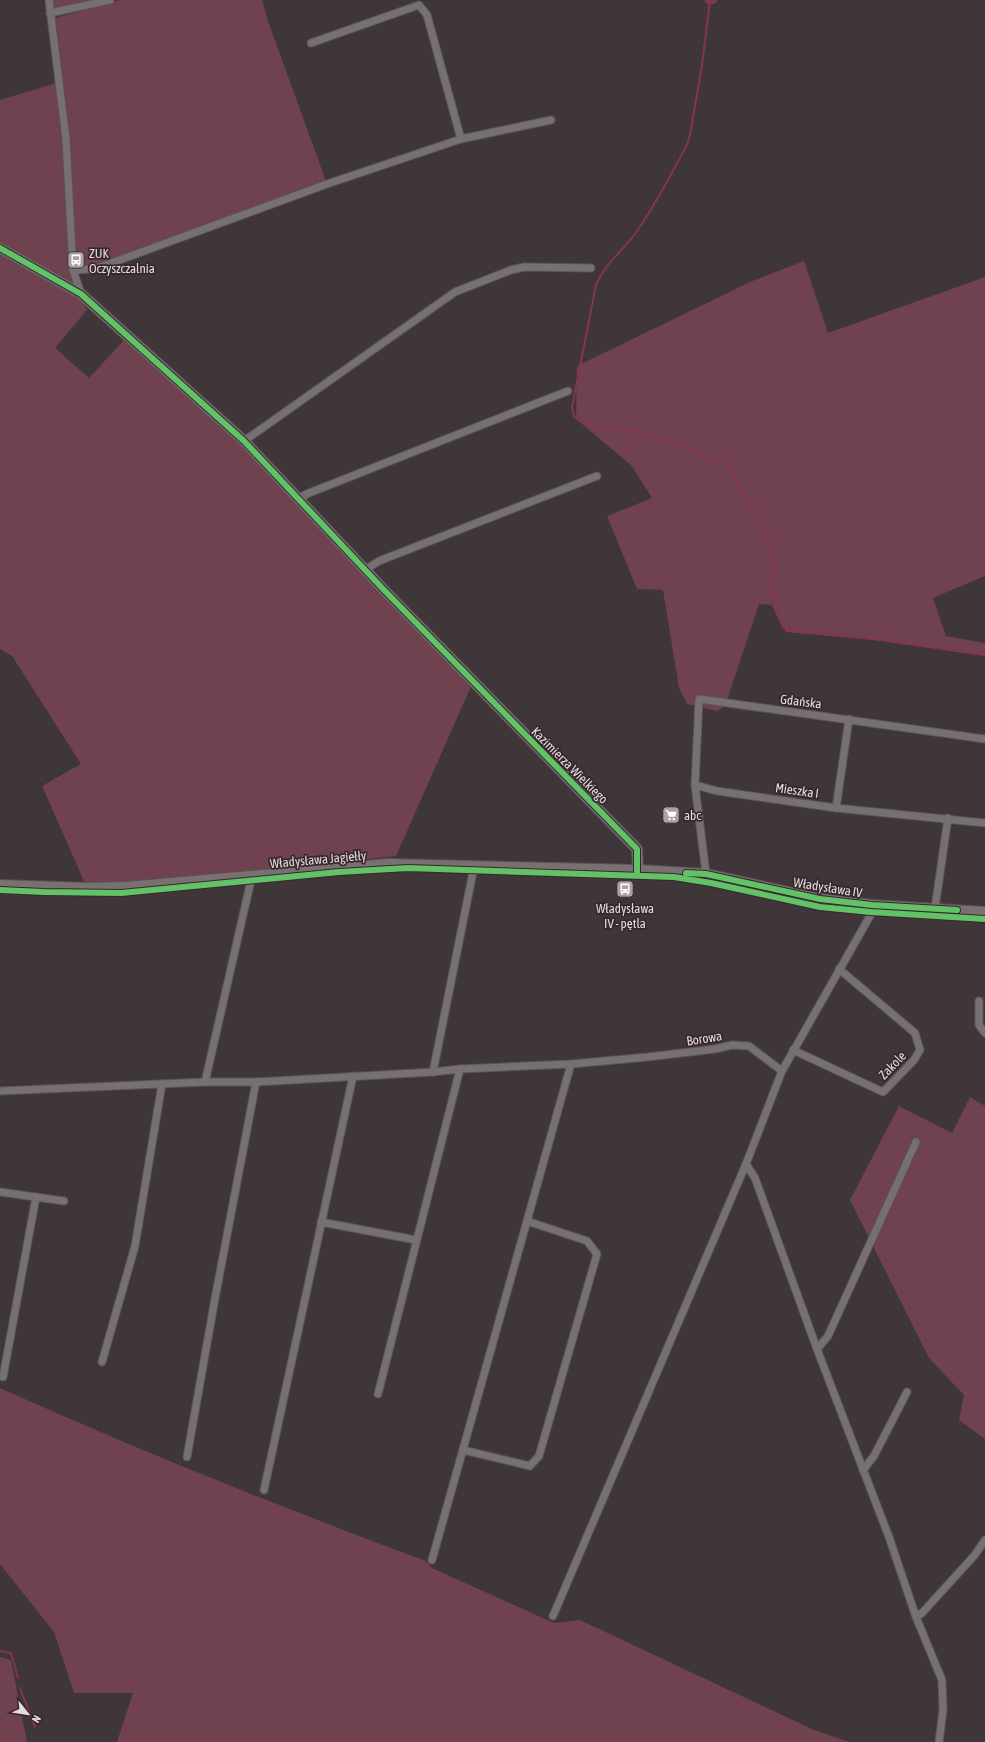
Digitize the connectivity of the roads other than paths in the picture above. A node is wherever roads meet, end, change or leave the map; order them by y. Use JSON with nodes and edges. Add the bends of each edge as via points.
{"nodes":[{"id":1,"x":49,"y":0,"type":"edge"},
{"id":2,"x":110,"y":0,"type":"edge"},
{"id":3,"x":419,"y":2,"type":"edge"},
{"id":4,"x":50,"y":13,"type":"junction"},
{"id":5,"x":311,"y":43,"type":"dead end"},
{"id":6,"x":551,"y":120,"type":"dead end"},
{"id":7,"x":461,"y":139,"type":"junction"},
{"id":8,"x":0,"y":248,"type":"edge"},
{"id":9,"x":591,"y":268,"type":"dead end"},
{"id":10,"x":73,"y":270,"type":"junction"},
{"id":11,"x":81,"y":294,"type":"junction"},
{"id":12,"x":568,"y":391,"type":"dead end"},
{"id":13,"x":244,"y":441,"type":"junction"},
{"id":14,"x":597,"y":476,"type":"dead end"},
{"id":15,"x":299,"y":498,"type":"junction"},
{"id":16,"x":365,"y":570,"type":"junction"},
{"id":17,"x":849,"y":719,"type":"junction"},
{"id":18,"x":985,"y":739,"type":"edge"},
{"id":19,"x":695,"y":785,"type":"junction"},
{"id":20,"x":836,"y":808,"type":"junction"},
{"id":21,"x":948,"y":818,"type":"junction"},
{"id":22,"x":985,"y":823,"type":"edge"},
{"id":23,"x":474,"y":866,"type":"junction"},
{"id":24,"x":638,"y":870,"type":"junction"},
{"id":25,"x":706,"y":874,"type":"junction"},
{"id":26,"x":252,"y":876,"type":"junction"},
{"id":27,"x":0,"y":885,"type":"edge"},
{"id":28,"x":872,"y":905,"type":"junction"},
{"id":29,"x":935,"y":908,"type":"junction"},
{"id":30,"x":985,"y":912,"type":"edge"},
{"id":31,"x":839,"y":970,"type":"junction"},
{"id":32,"x":979,"y":1001,"type":"dead end"},
{"id":33,"x":985,"y":1033,"type":"edge"},
{"id":34,"x":793,"y":1050,"type":"junction"},
{"id":35,"x":571,"y":1064,"type":"junction"},
{"id":36,"x":460,"y":1069,"type":"junction"},
{"id":37,"x":782,"y":1071,"type":"junction"},
{"id":38,"x":433,"y":1072,"type":"junction"},
{"id":39,"x":353,"y":1076,"type":"junction"},
{"id":40,"x":205,"y":1082,"type":"junction"},
{"id":41,"x":256,"y":1082,"type":"junction"},
{"id":42,"x":162,"y":1084,"type":"junction"},
{"id":43,"x":0,"y":1091,"type":"edge"},
{"id":44,"x":916,"y":1142,"type":"dead end"},
{"id":45,"x":746,"y":1164,"type":"junction"},
{"id":46,"x":0,"y":1192,"type":"edge"},
{"id":47,"x":36,"y":1196,"type":"junction"},
{"id":48,"x":64,"y":1202,"type":"dead end"},
{"id":49,"x":527,"y":1221,"type":"junction"},
{"id":50,"x":321,"y":1222,"type":"junction"},
{"id":51,"x":416,"y":1240,"type":"junction"},
{"id":52,"x":816,"y":1349,"type":"junction"},
{"id":53,"x":102,"y":1362,"type":"dead end"},
{"id":54,"x":3,"y":1377,"type":"dead end"},
{"id":55,"x":907,"y":1392,"type":"dead end"},
{"id":56,"x":378,"y":1394,"type":"dead end"},
{"id":57,"x":463,"y":1450,"type":"junction"},
{"id":58,"x":187,"y":1457,"type":"dead end"},
{"id":59,"x":863,"y":1470,"type":"junction"},
{"id":60,"x":264,"y":1490,"type":"dead end"},
{"id":61,"x":985,"y":1540,"type":"edge"},
{"id":62,"x":432,"y":1560,"type":"dead end"},
{"id":63,"x":553,"y":1616,"type":"dead end"},
{"id":64,"x":916,"y":1617,"type":"junction"},
{"id":65,"x":939,"y":1742,"type":"edge"}],
"edges":[{"from":1,"to":4,"type":"street"},
{"from":2,"to":4,"type":"street"},
{"from":3,"to":5,"type":"street"},
{"from":3,"to":7,"type":"street","via":[[427,15]]},
{"from":4,"to":10,"type":"street","via":[[66,140]]},
{"from":6,"to":7,"type":"street"},
{"from":7,"to":10,"type":"street","via":[[327,184],[95,269]]},
{"from":8,"to":11,"type":"street","name":"Kazimierza Wielkiego"},
{"from":9,"to":13,"type":"street","via":[[524,267],[455,292]]},
{"from":10,"to":11,"type":"street"},
{"from":11,"to":13,"type":"street","name":"Kazimierza Wielkiego"},
{"from":12,"to":15,"type":"street"},
{"from":13,"to":15,"type":"street","name":"Kazimierza Wielkiego"},
{"from":14,"to":16,"type":"street","via":[[379,561]]},
{"from":15,"to":16,"type":"street","name":"Kazimierza Wielkiego"},
{"from":16,"to":24,"type":"street","name":"Kazimierza Wielkiego","via":[[637,849]]},
{"from":17,"to":18,"type":"street","name":"Gdańska"},
{"from":17,"to":19,"type":"street","name":"Gdańska","via":[[699,699]]},
{"from":17,"to":20,"type":"street"},
{"from":19,"to":20,"type":"street","name":"Mieszka I","via":[[717,791]]},
{"from":19,"to":25,"type":"street"},
{"from":20,"to":21,"type":"street","name":"Mieszka I"},
{"from":21,"to":22,"type":"street","name":"Mieszka I"},
{"from":21,"to":29,"type":"street"},
{"from":23,"to":24,"type":"street","name":"Władysława Jagiełły"},
{"from":23,"to":26,"type":"street","name":"Władysława Jagiełły","via":[[388,864]]},
{"from":23,"to":38,"type":"street"},
{"from":24,"to":25,"type":"street","name":"Władysława IV"},
{"from":25,"to":28,"type":"street","name":"Władysława IV","via":[[820,898]]},
{"from":26,"to":27,"type":"street","name":"Władysława Jagiełły","via":[[119,887]]},
{"from":26,"to":40,"type":"street"},
{"from":28,"to":29,"type":"street","name":"Władysława IV"},
{"from":28,"to":31,"type":"street","via":[[870,916]]},
{"from":29,"to":30,"type":"street","name":"Władysława IV"},
{"from":31,"to":34,"type":"street"},
{"from":31,"to":34,"type":"street","name":"Zakole","via":[[916,1033],[920,1050],[914,1060],[883,1092]]},
{"from":32,"to":33,"type":"street","via":[[978,1025]]},
{"from":34,"to":37,"type":"street"},
{"from":35,"to":36,"type":"street","name":"Borowa"},
{"from":35,"to":37,"type":"street","name":"Borowa","via":[[648,1058],[732,1045],[749,1046]]},
{"from":35,"to":49,"type":"street"},
{"from":36,"to":38,"type":"street","name":"Borowa"},
{"from":36,"to":51,"type":"street"},
{"from":37,"to":45,"type":"street"},
{"from":38,"to":39,"type":"street","name":"Borowa"},
{"from":39,"to":41,"type":"street","name":"Borowa"},
{"from":39,"to":50,"type":"street"},
{"from":40,"to":41,"type":"street","name":"Borowa"},
{"from":40,"to":42,"type":"street","name":"Borowa"},
{"from":41,"to":58,"type":"street"},
{"from":42,"to":43,"type":"street","name":"Borowa"},
{"from":42,"to":53,"type":"street","via":[[135,1246]]},
{"from":44,"to":52,"type":"street","via":[[828,1336]]},
{"from":45,"to":52,"type":"street","via":[[755,1178]]},
{"from":45,"to":63,"type":"street"},
{"from":46,"to":47,"type":"street"},
{"from":47,"to":48,"type":"street"},
{"from":47,"to":54,"type":"street"},
{"from":49,"to":57,"type":"street"},
{"from":49,"to":57,"type":"street","via":[[587,1241],[597,1254],[589,1284],[538,1456],[530,1466]]},
{"from":50,"to":51,"type":"street"},
{"from":50,"to":60,"type":"street"},
{"from":51,"to":56,"type":"street"},
{"from":52,"to":59,"type":"street"},
{"from":55,"to":59,"type":"street","via":[[874,1456]]},
{"from":57,"to":62,"type":"street"},
{"from":59,"to":64,"type":"street"},
{"from":61,"to":64,"type":"street","via":[[974,1556]]},
{"from":64,"to":65,"type":"street","via":[[942,1680],[943,1710]]}]}
